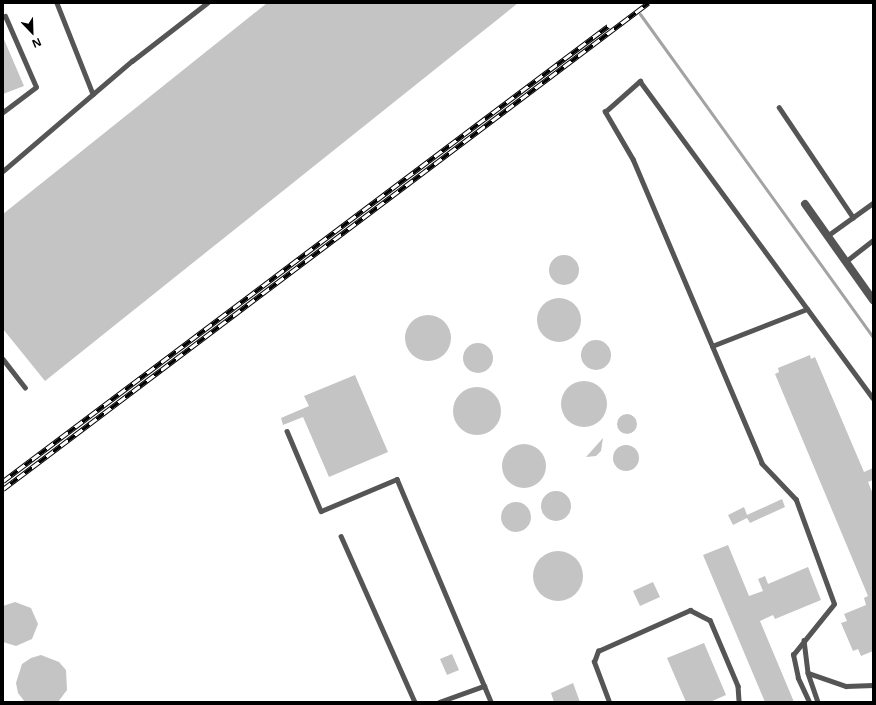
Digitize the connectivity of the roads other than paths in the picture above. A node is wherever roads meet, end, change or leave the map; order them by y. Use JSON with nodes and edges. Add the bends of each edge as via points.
{"nodes":[{"id":1,"x":57,"y":3,"type":"edge"},
{"id":2,"x":207,"y":3,"type":"edge"},
{"id":3,"x":5,"y":16,"type":"dead end"},
{"id":4,"x":93,"y":94,"type":"junction"},
{"id":5,"x":779,"y":107,"type":"dead end"},
{"id":6,"x":3,"y":112,"type":"edge"},
{"id":7,"x":3,"y":171,"type":"edge"},
{"id":8,"x":873,"y":203,"type":"edge"},
{"id":9,"x":804,"y":204,"type":"dead end"},
{"id":10,"x":853,"y":217,"type":"junction"},
{"id":11,"x":827,"y":236,"type":"junction"},
{"id":12,"x":873,"y":240,"type":"edge"},
{"id":13,"x":845,"y":262,"type":"junction"},
{"id":14,"x":873,"y":300,"type":"edge"},
{"id":15,"x":807,"y":308,"type":"junction"},
{"id":16,"x":712,"y":346,"type":"junction"},
{"id":17,"x":3,"y":359,"type":"edge"},
{"id":18,"x":25,"y":387,"type":"dead end"},
{"id":19,"x":873,"y":398,"type":"edge"},
{"id":20,"x":287,"y":431,"type":"dead end"},
{"id":21,"x":341,"y":536,"type":"dead end"},
{"id":22,"x":804,"y":640,"type":"junction"},
{"id":23,"x":808,"y":673,"type":"junction"},
{"id":24,"x":873,"y":685,"type":"edge"},
{"id":25,"x":484,"y":686,"type":"junction"},
{"id":26,"x":415,"y":702,"type":"edge"},
{"id":27,"x":439,"y":702,"type":"edge"},
{"id":28,"x":491,"y":702,"type":"edge"},
{"id":29,"x":609,"y":702,"type":"edge"},
{"id":30,"x":739,"y":702,"type":"edge"},
{"id":31,"x":809,"y":702,"type":"edge"},
{"id":32,"x":818,"y":702,"type":"edge"}],
"edges":[{"from":1,"to":4,"type":"lane"},
{"from":2,"to":4,"type":"lane"},
{"from":3,"to":6,"type":"lane","via":[[36,87]]},
{"from":4,"to":7,"type":"lane"},
{"from":5,"to":10,"type":"lane"},
{"from":8,"to":10,"type":"lane"},
{"from":9,"to":11,"type":"street"},
{"from":10,"to":11,"type":"lane"},
{"from":11,"to":13,"type":"street"},
{"from":12,"to":13,"type":"lane"},
{"from":13,"to":14,"type":"street"},
{"from":15,"to":16,"type":"lane"},
{"from":15,"to":16,"type":"lane","via":[[640,81],[605,112],[633,160]]},
{"from":15,"to":19,"type":"lane"},
{"from":16,"to":22,"type":"lane","via":[[762,464],[796,500],[834,604]]},
{"from":17,"to":18,"type":"lane"},
{"from":20,"to":25,"type":"lane","via":[[321,511],[397,479]]},
{"from":21,"to":26,"type":"lane"},
{"from":22,"to":23,"type":"lane"},
{"from":22,"to":31,"type":"lane","via":[[793,655],[798,678]]},
{"from":23,"to":24,"type":"lane","via":[[846,686]]},
{"from":23,"to":32,"type":"lane"},
{"from":25,"to":27,"type":"lane"},
{"from":25,"to":28,"type":"lane"},
{"from":29,"to":30,"type":"lane","via":[[594,662],[598,651],[690,610],[710,620],[738,686]]}]}
